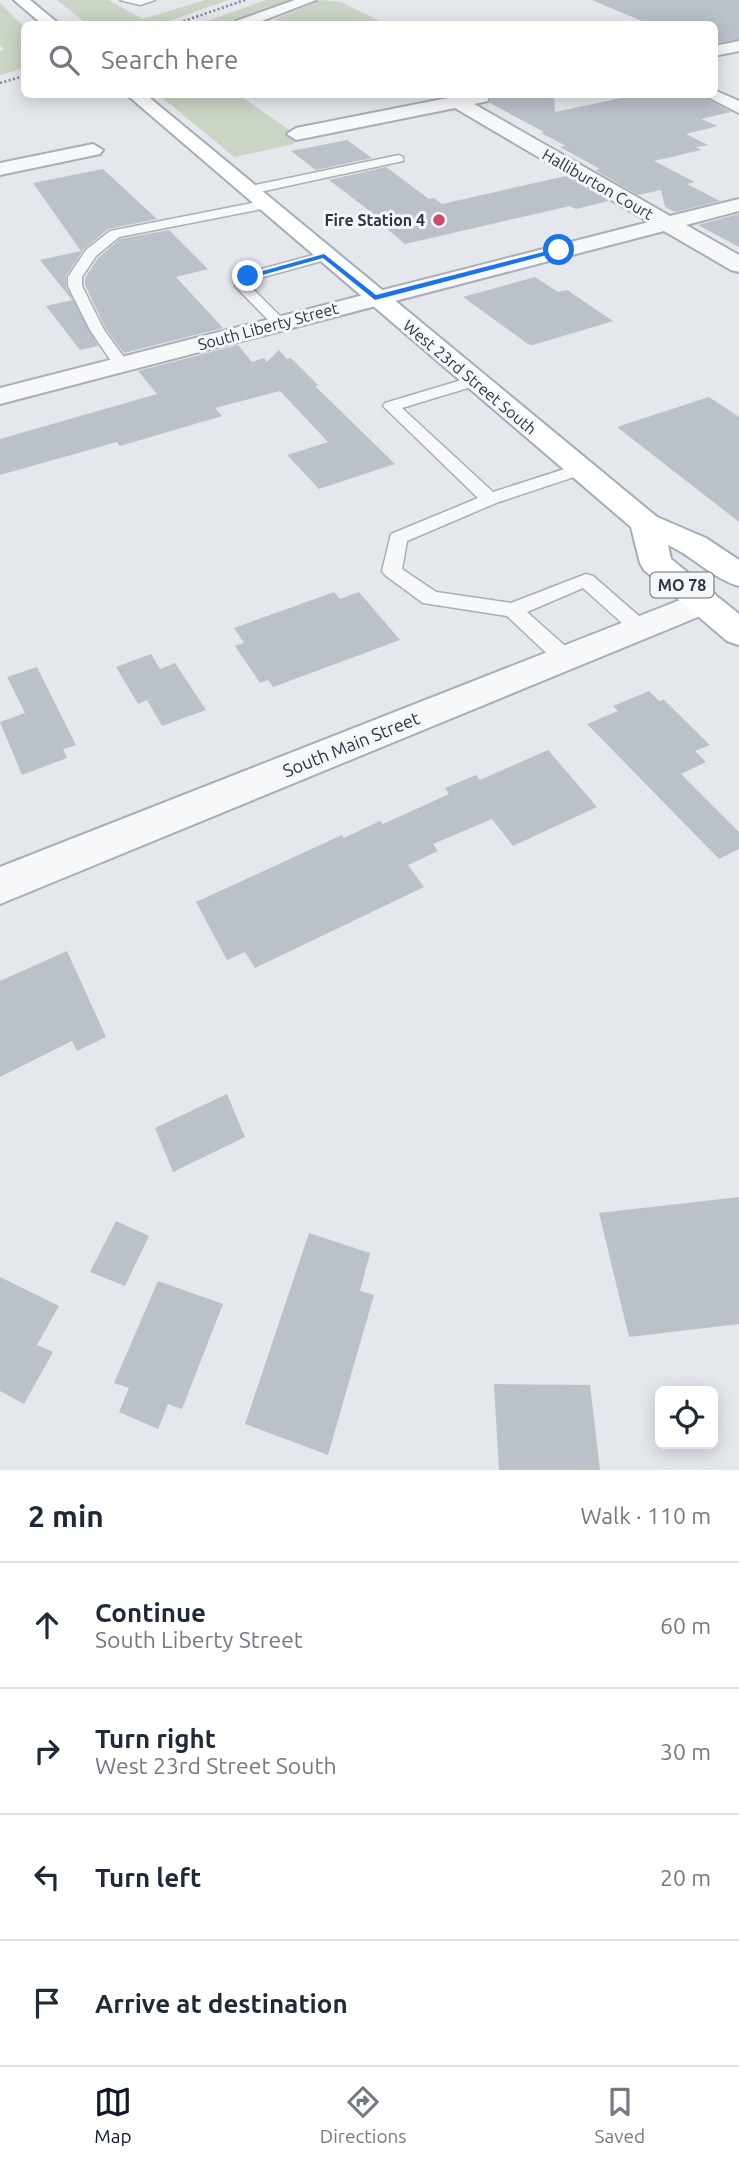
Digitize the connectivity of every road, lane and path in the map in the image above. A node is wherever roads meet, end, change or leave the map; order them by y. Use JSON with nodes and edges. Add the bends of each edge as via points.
{"nodes":[{"id":1,"x":21,"y":0,"type":"edge"},
{"id":2,"x":124,"y":0,"type":"edge"},
{"id":3,"x":151,"y":0,"type":"edge"},
{"id":4,"x":309,"y":0,"type":"edge"},
{"id":5,"x":47,"y":21,"type":"edge"},
{"id":6,"x":250,"y":21,"type":"edge"},
{"id":7,"x":739,"y":46,"type":"edge"},
{"id":8,"x":718,"y":50,"type":"edge"},
{"id":9,"x":139,"y":98,"type":"edge"},
{"id":10,"x":476,"y":98,"type":"edge"},
{"id":11,"x":718,"y":98,"type":"edge"},
{"id":12,"x":458,"y":102,"type":"junction"},
{"id":13,"x":739,"y":108,"type":"edge"},
{"id":14,"x":296,"y":134,"type":"dead end"},
{"id":15,"x":93,"y":150,"type":"dead end"},
{"id":16,"x":399,"y":159,"type":"dead end"},
{"id":17,"x":0,"y":169,"type":"edge"},
{"id":18,"x":255,"y":198,"type":"junction"},
{"id":19,"x":739,"y":205,"type":"edge"},
{"id":20,"x":665,"y":222,"type":"junction"},
{"id":21,"x":324,"y":256,"type":"junction"},
{"id":22,"x":739,"y":265,"type":"edge"},
{"id":23,"x":375,"y":298,"type":"junction"},
{"id":24,"x":279,"y":323,"type":"junction"},
{"id":25,"x":121,"y":364,"type":"junction"},
{"id":26,"x":475,"y":381,"type":"junction"},
{"id":27,"x":0,"y":396,"type":"edge"},
{"id":28,"x":580,"y":469,"type":"junction"},
{"id":29,"x":490,"y":499,"type":"junction"},
{"id":30,"x":646,"y":524,"type":"junction"},
{"id":31,"x":739,"y":575,"type":"edge"},
{"id":32,"x":703,"y":602,"type":"junction"},
{"id":33,"x":513,"y":610,"type":"junction"},
{"id":34,"x":639,"y":628,"type":"junction"},
{"id":35,"x":739,"y":633,"type":"edge"},
{"id":36,"x":565,"y":658,"type":"junction"},
{"id":37,"x":0,"y":886,"type":"edge"}],
"edges":[{"from":1,"to":5,"type":"main road"},
{"from":2,"to":3,"type":"lane"},
{"from":4,"to":6,"type":"street"},
{"from":7,"to":8,"type":"street"},
{"from":9,"to":18,"type":"main road","name":"West 23rd Street South","number":"MO 78"},
{"from":10,"to":12,"type":"street"},
{"from":11,"to":13,"type":"street"},
{"from":12,"to":14,"type":"street"},
{"from":12,"to":20,"type":"street","name":"Halliburton Court"},
{"from":15,"to":17,"type":"street"},
{"from":16,"to":18,"type":"lane"},
{"from":18,"to":21,"type":"main road","name":"West 23rd Street South","number":"MO 78"},
{"from":18,"to":25,"type":"lane","via":[[116,234],[91,253],[75,277],[75,286]]},
{"from":19,"to":20,"type":"street","name":"South Liberty Street"},
{"from":20,"to":22,"type":"street","name":"Halliburton Court"},
{"from":20,"to":23,"type":"street","name":"South Liberty Street"},
{"from":21,"to":23,"type":"main road","name":"West 23rd Street South","number":"MO 78"},
{"from":21,"to":24,"type":"lane","via":[[248,276],[242,286]]},
{"from":23,"to":24,"type":"street","name":"South Liberty Street"},
{"from":23,"to":26,"type":"main road","name":"West 23rd Street South","number":"MO 78"},
{"from":24,"to":25,"type":"street","name":"South Liberty Street"},
{"from":25,"to":27,"type":"street","name":"South Liberty Street"},
{"from":26,"to":28,"type":"main road","name":"West 23rd Street South","number":"MO 78"},
{"from":26,"to":29,"type":"lane","via":[[391,406]]},
{"from":28,"to":29,"type":"lane"},
{"from":28,"to":30,"type":"main road","name":"West 23rd Street South","number":"MO 78"},
{"from":29,"to":33,"type":"lane","via":[[398,538],[391,571],[429,598]]},
{"from":30,"to":31,"type":"main road","number":"MO 78","via":[[695,545]]},
{"from":30,"to":32,"type":"main road","number":"MO 78","via":[[656,563]]},
{"from":32,"to":34,"type":"street","name":"South Main Street"},
{"from":32,"to":35,"type":"main road","number":"MO 78"},
{"from":33,"to":34,"type":"lane","via":[[586,580]]},
{"from":33,"to":36,"type":"lane"},
{"from":34,"to":36,"type":"street","name":"South Main Street"},
{"from":36,"to":37,"type":"street","name":"South Main Street"}]}
